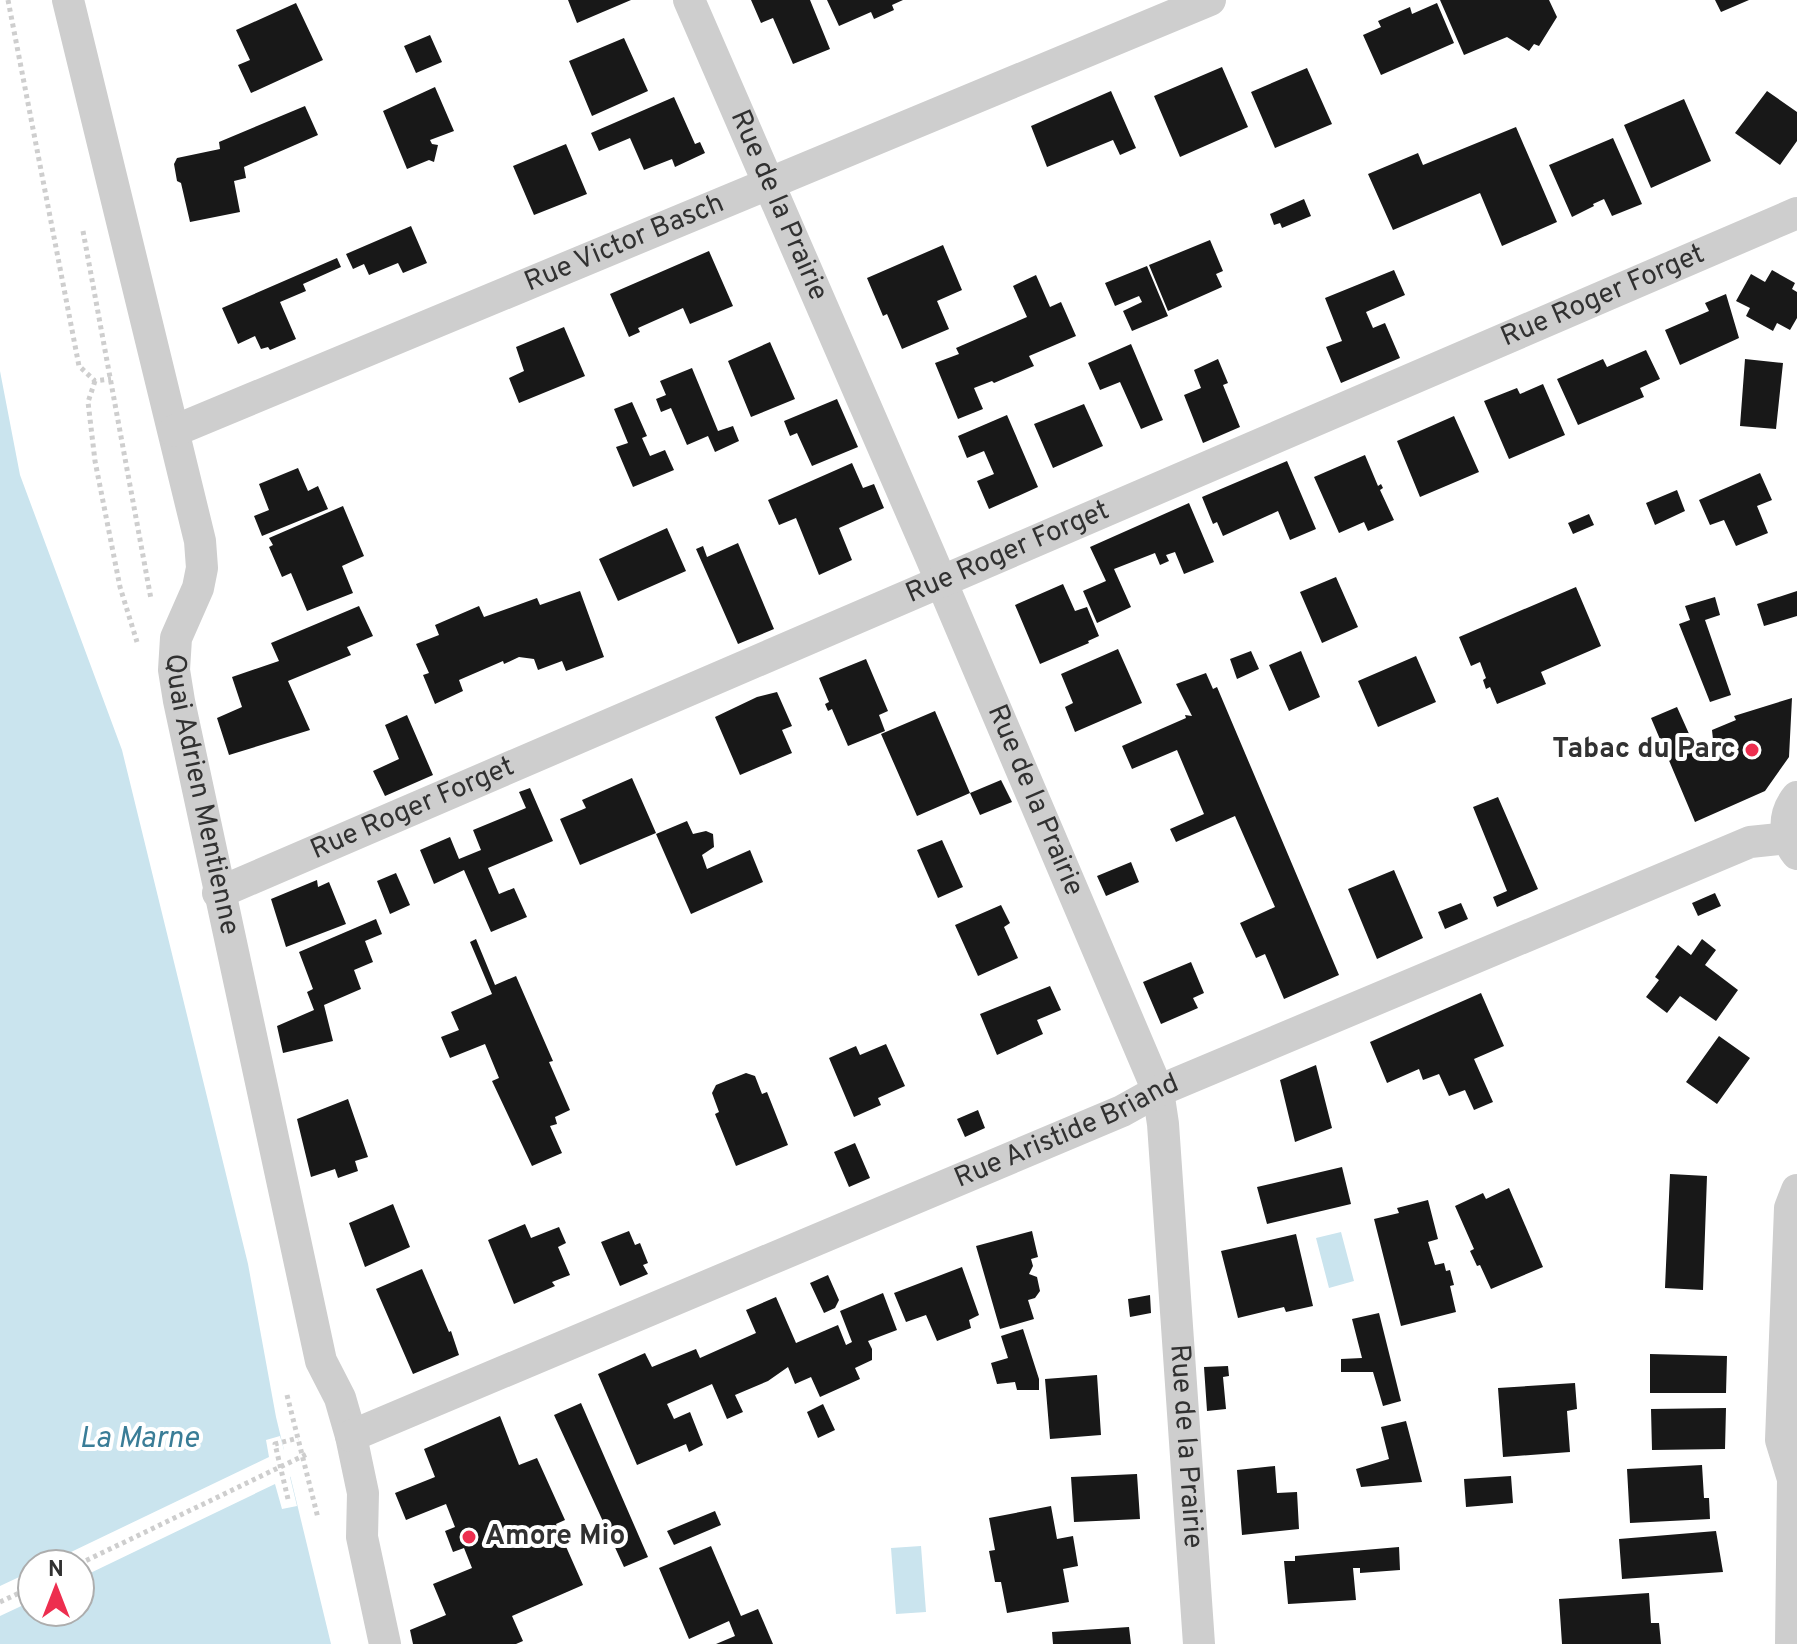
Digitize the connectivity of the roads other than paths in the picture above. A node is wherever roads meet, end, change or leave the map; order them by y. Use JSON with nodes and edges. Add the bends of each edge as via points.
{"nodes":[{"id":1,"x":68,"y":0,"type":"edge"},
{"id":2,"x":689,"y":0,"type":"edge"},
{"id":3,"x":1210,"y":0,"type":"edge"},
{"id":4,"x":769,"y":184,"type":"junction"},
{"id":5,"x":1797,"y":213,"type":"edge"},
{"id":6,"x":174,"y":431,"type":"junction"},
{"id":7,"x":942,"y":583,"type":"junction"},
{"id":8,"x":1797,"y":797,"type":"edge"},
{"id":9,"x":1792,"y":846,"type":"edge"},
{"id":10,"x":218,"y":893,"type":"junction"},
{"id":11,"x":1158,"y":1091,"type":"junction"},
{"id":12,"x":1797,"y":1190,"type":"edge"},
{"id":13,"x":351,"y":1436,"type":"junction"},
{"id":14,"x":385,"y":1644,"type":"edge"},
{"id":15,"x":1199,"y":1644,"type":"edge"},
{"id":16,"x":1791,"y":1644,"type":"edge"}],
"edges":[{"from":1,"to":6,"type":"street","name":"Quai Adrien Mentienne"},
{"from":2,"to":4,"type":"street","name":"Rue de la Prairie"},
{"from":3,"to":4,"type":"street","name":"Rue Victor Basch"},
{"from":4,"to":6,"type":"street","name":"Rue Victor Basch"},
{"from":4,"to":7,"type":"street","name":"Rue de la Prairie"},
{"from":5,"to":7,"type":"street","name":"Rue Roger Forget"},
{"from":6,"to":10,"type":"street","name":"Quai Adrien Mentienne","via":[[202,568],[176,638],[174,670]]},
{"from":7,"to":10,"type":"street","name":"Rue Roger Forget"},
{"from":7,"to":11,"type":"street","name":"Rue de la Prairie"},
{"from":8,"to":9,"type":"street","via":[[1787,814]]},
{"from":9,"to":11,"type":"street","name":"Rue Aristide Briand","via":[[1750,842]]},
{"from":10,"to":13,"type":"street","name":"Quai Adrien Mentienne","via":[[321,1361]]},
{"from":11,"to":13,"type":"street","name":"Rue Aristide Briand","via":[[1122,1111]]},
{"from":11,"to":15,"type":"street","name":"Rue de la Prairie"},
{"from":12,"to":16,"type":"street","via":[[1790,1208],[1781,1440],[1793,1479]]},
{"from":13,"to":14,"type":"street","name":"Quai Adrien Mentienne","via":[[363,1493],[362,1537]]}]}
